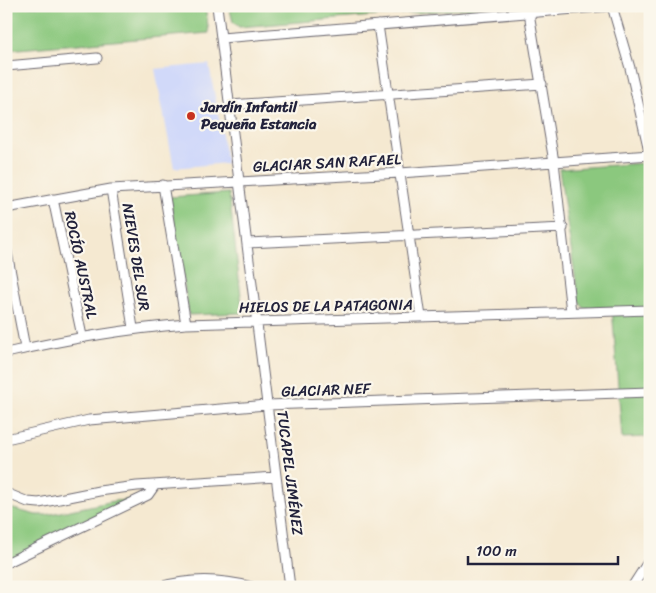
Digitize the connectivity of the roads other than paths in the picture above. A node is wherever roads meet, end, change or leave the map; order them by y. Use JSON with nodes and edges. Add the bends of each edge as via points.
{"nodes":[{"id":1,"x":217,"y":6,"type":"edge"},
{"id":2,"x":612,"y":6,"type":"edge"},
{"id":3,"x":529,"y":13,"type":"junction"},
{"id":4,"x":378,"y":25,"type":"junction"},
{"id":5,"x":221,"y":38,"type":"junction"},
{"id":6,"x":97,"y":58,"type":"dead end"},
{"id":7,"x":6,"y":66,"type":"edge"},
{"id":8,"x":542,"y":84,"type":"junction"},
{"id":9,"x":388,"y":94,"type":"junction"},
{"id":10,"x":230,"y":105,"type":"junction"},
{"id":11,"x":650,"y":155,"type":"edge"},
{"id":12,"x":554,"y":162,"type":"junction"},
{"id":13,"x":400,"y":173,"type":"junction"},
{"id":14,"x":239,"y":182,"type":"junction"},
{"id":15,"x":164,"y":185,"type":"junction"},
{"id":16,"x":111,"y":189,"type":"junction"},
{"id":17,"x":54,"y":199,"type":"junction"},
{"id":18,"x":6,"y":208,"type":"edge"},
{"id":19,"x":562,"y":228,"type":"junction"},
{"id":20,"x":409,"y":236,"type":"junction"},
{"id":21,"x":247,"y":244,"type":"junction"},
{"id":22,"x":6,"y":247,"type":"edge"},
{"id":23,"x":650,"y":310,"type":"edge"},
{"id":24,"x":571,"y":312,"type":"junction"},
{"id":25,"x":421,"y":317,"type":"junction"},
{"id":26,"x":257,"y":321,"type":"junction"},
{"id":27,"x":186,"y":324,"type":"junction"},
{"id":28,"x":133,"y":328,"type":"junction"},
{"id":29,"x":82,"y":336,"type":"junction"},
{"id":30,"x":25,"y":348,"type":"junction"},
{"id":31,"x":6,"y":352,"type":"edge"},
{"id":32,"x":650,"y":392,"type":"edge"},
{"id":33,"x":267,"y":406,"type":"junction"},
{"id":34,"x":6,"y":439,"type":"edge"},
{"id":35,"x":276,"y":477,"type":"junction"},
{"id":36,"x":155,"y":485,"type":"junction"},
{"id":37,"x":6,"y":493,"type":"edge"},
{"id":38,"x":650,"y":559,"type":"edge"},
{"id":39,"x":6,"y":563,"type":"edge"},
{"id":40,"x":160,"y":587,"type":"edge"},
{"id":41,"x":252,"y":587,"type":"edge"},
{"id":42,"x":290,"y":587,"type":"edge"},
{"id":43,"x":632,"y":587,"type":"edge"}],
"edges":[{"from":1,"to":5,"type":"street","name":"TUCAPEL JIMÉNEZ"},
{"from":2,"to":3,"type":"street"},
{"from":2,"to":11,"type":"street"},
{"from":3,"to":4,"type":"street"},
{"from":3,"to":8,"type":"street"},
{"from":4,"to":5,"type":"street"},
{"from":4,"to":9,"type":"street"},
{"from":5,"to":10,"type":"street","name":"TUCAPEL JIMÉNEZ"},
{"from":6,"to":7,"type":"street"},
{"from":8,"to":9,"type":"street"},
{"from":8,"to":12,"type":"street"},
{"from":9,"to":10,"type":"street"},
{"from":9,"to":13,"type":"street"},
{"from":10,"to":14,"type":"street","name":"TUCAPEL JIMÉNEZ"},
{"from":11,"to":12,"type":"street","name":"GLACIAR SAN RAFAEL"},
{"from":12,"to":13,"type":"street","name":"GLACIAR SAN RAFAEL"},
{"from":12,"to":19,"type":"street"},
{"from":13,"to":14,"type":"street","name":"GLACIAR SAN RAFAEL"},
{"from":13,"to":20,"type":"street"},
{"from":14,"to":15,"type":"street","name":"GLACIAR SAN RAFAEL"},
{"from":14,"to":21,"type":"street","name":"TUCAPEL JIMÉNEZ"},
{"from":15,"to":16,"type":"street","name":"GLACIAR SAN RAFAEL"},
{"from":15,"to":27,"type":"street"},
{"from":16,"to":17,"type":"street","name":"GLACIAR SAN RAFAEL"},
{"from":16,"to":28,"type":"street","name":"NIEVES DEL SUR"},
{"from":17,"to":18,"type":"street","name":"GLACIAR SAN RAFAEL"},
{"from":17,"to":29,"type":"street","name":"ROCÍO AUSTRAL"},
{"from":19,"to":20,"type":"street"},
{"from":19,"to":24,"type":"street"},
{"from":20,"to":21,"type":"street"},
{"from":20,"to":25,"type":"street"},
{"from":21,"to":26,"type":"street","name":"TUCAPEL JIMÉNEZ"},
{"from":22,"to":30,"type":"street"},
{"from":23,"to":24,"type":"street","name":"HIELOS DE LA PATAGONIA"},
{"from":24,"to":25,"type":"street","name":"HIELOS DE LA PATAGONIA"},
{"from":25,"to":26,"type":"street","name":"HIELOS DE LA PATAGONIA"},
{"from":26,"to":27,"type":"street","name":"HIELOS DE LA PATAGONIA"},
{"from":26,"to":33,"type":"street","name":"TUCAPEL JIMÉNEZ"},
{"from":27,"to":28,"type":"street","name":"HIELOS DE LA PATAGONIA"},
{"from":28,"to":29,"type":"street","name":"HIELOS DE LA PATAGONIA"},
{"from":29,"to":30,"type":"street","name":"HIELOS DE LA PATAGONIA"},
{"from":30,"to":31,"type":"street","name":"HIELOS DE LA PATAGONIA"},
{"from":32,"to":33,"type":"street","name":"GLACIAR NEF"},
{"from":33,"to":34,"type":"street","name":"GLACIAR NEF","via":[[89,420]]},
{"from":33,"to":35,"type":"street","name":"TUCAPEL JIMÉNEZ"},
{"from":35,"to":36,"type":"street"},
{"from":35,"to":42,"type":"street","name":"TUCAPEL JIMÉNEZ"},
{"from":36,"to":37,"type":"street","via":[[99,491],[39,503]]},
{"from":36,"to":39,"type":"street","via":[[148,494]]},
{"from":38,"to":43,"type":"street"},
{"from":40,"to":41,"type":"street","via":[[210,580]]}]}
